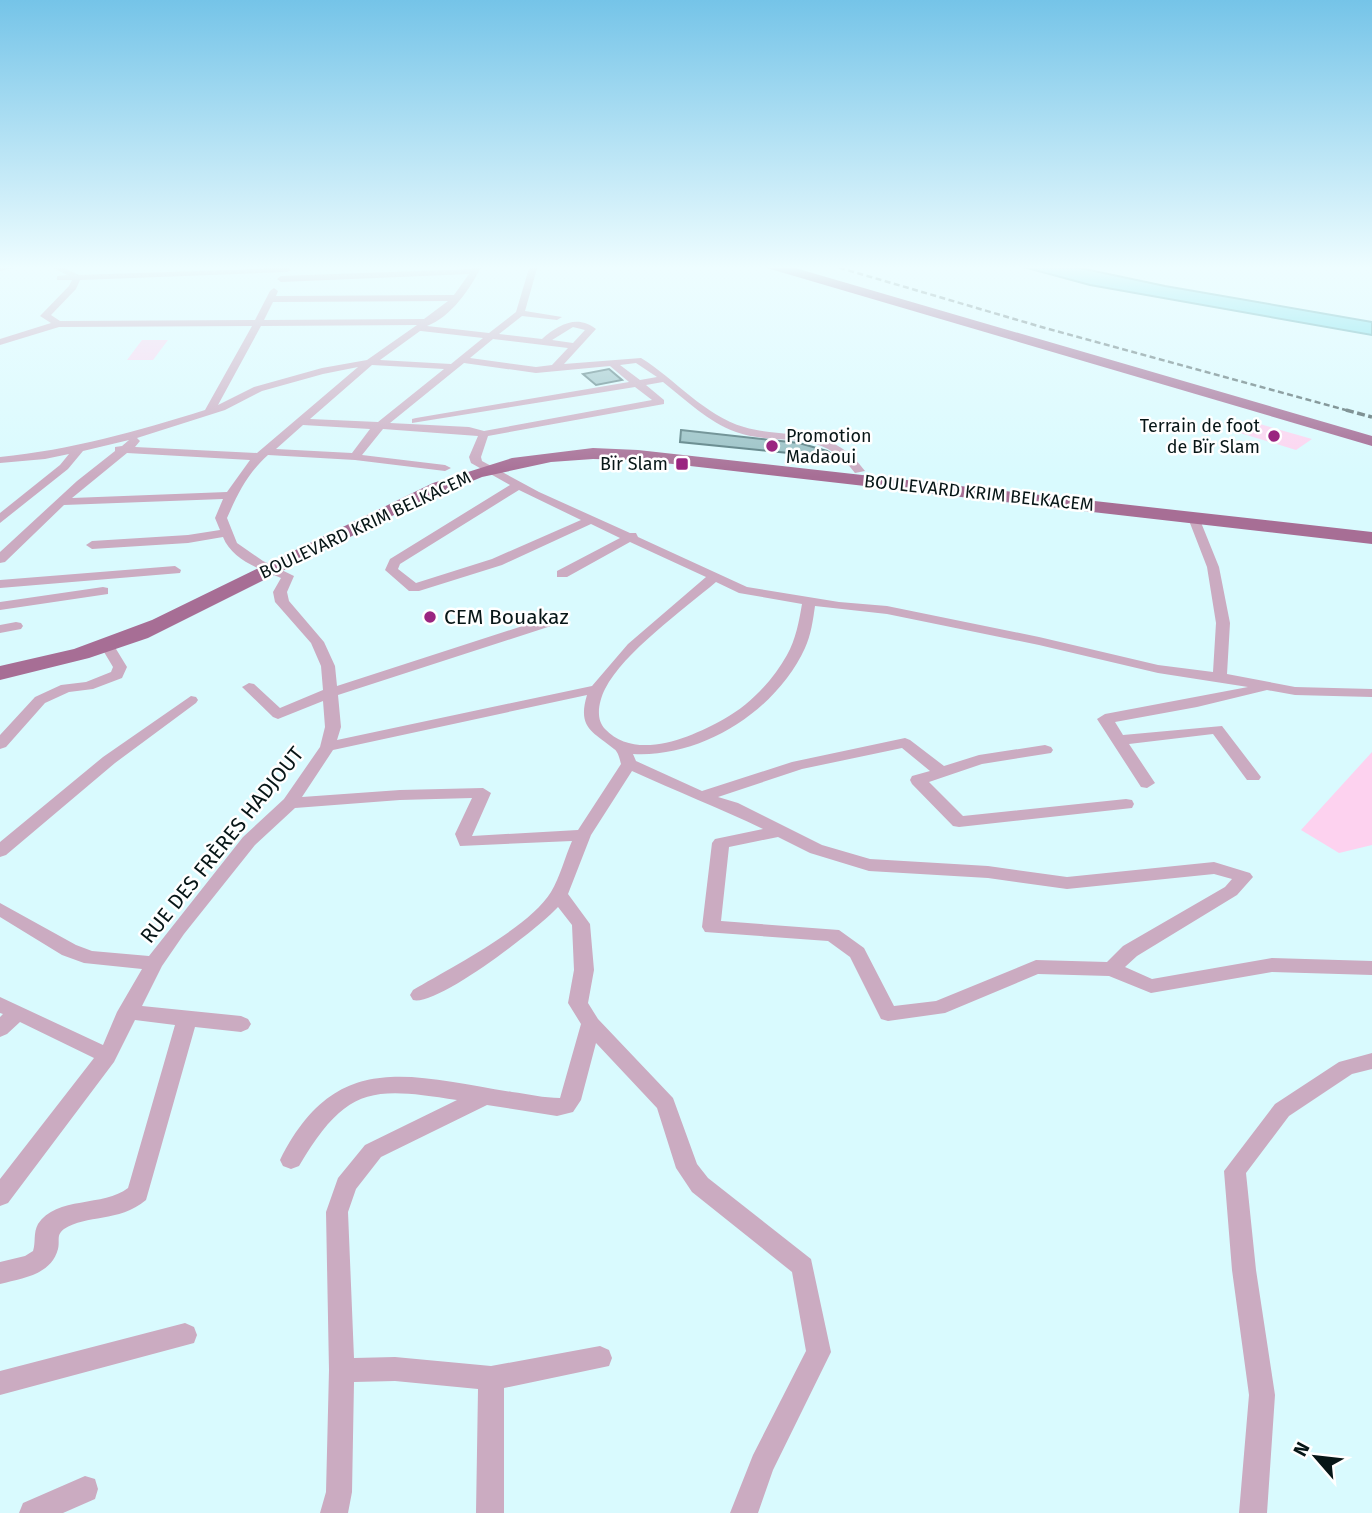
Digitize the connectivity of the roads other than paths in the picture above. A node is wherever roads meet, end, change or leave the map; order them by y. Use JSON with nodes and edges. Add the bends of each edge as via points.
{"nodes":[{"id":1,"x":25,"y":336,"type":"edge"},
{"id":2,"x":251,"y":336,"type":"edge"},
{"id":3,"x":406,"y":336,"type":"edge"},
{"id":4,"x":491,"y":336,"type":"joint"},
{"id":5,"x":552,"y":336,"type":"edge"},
{"id":6,"x":585,"y":336,"type":"edge"},
{"id":7,"x":1013,"y":336,"type":"edge"},
{"id":8,"x":1033,"y":336,"type":"edge"},
{"id":9,"x":544,"y":343,"type":"junction"},
{"id":10,"x":1,"y":344,"type":"edge"},
{"id":11,"x":575,"y":346,"type":"junction"},
{"id":12,"x":461,"y":360,"type":"junction"},
{"id":13,"x":370,"y":362,"type":"junction"},
{"id":14,"x":611,"y":362,"type":"junction"},
{"id":15,"x":452,"y":368,"type":"junction"},
{"id":16,"x":569,"y":378,"type":"junction"},
{"id":17,"x":665,"y":379,"type":"junction"},
{"id":18,"x":636,"y":384,"type":"junction"},
{"id":19,"x":209,"y":412,"type":"junction"},
{"id":20,"x":300,"y":422,"type":"junction"},
{"id":21,"x":382,"y":427,"type":"junction"},
{"id":22,"x":147,"y":432,"type":"junction"},
{"id":23,"x":484,"y":434,"type":"junction"},
{"id":24,"x":1372,"y":434,"type":"edge"},
{"id":25,"x":1372,"y":441,"type":"edge"},
{"id":26,"x":84,"y":449,"type":"junction"},
{"id":27,"x":121,"y":450,"type":"junction"},
{"id":28,"x":263,"y":454,"type":"junction"},
{"id":29,"x":355,"y":457,"type":"junction"},
{"id":30,"x":0,"y":460,"type":"edge"},
{"id":31,"x":482,"y":466,"type":"junction"},
{"id":32,"x":445,"y":468,"type":"dead end"},
{"id":33,"x":859,"y":471,"type":"junction"},
{"id":34,"x":519,"y":485,"type":"junction"},
{"id":35,"x":231,"y":495,"type":"junction"},
{"id":36,"x":62,"y":502,"type":"junction"},
{"id":37,"x":1194,"y":518,"type":"junction"},
{"id":38,"x":0,"y":519,"type":"edge"},
{"id":39,"x":592,"y":519,"type":"junction"},
{"id":40,"x":1372,"y":530,"type":"edge"},
{"id":41,"x":227,"y":533,"type":"junction"},
{"id":42,"x":632,"y":536,"type":"junction"},
{"id":43,"x":1372,"y":538,"type":"edge"},
{"id":44,"x":92,"y":545,"type":"dead end"},
{"id":45,"x":0,"y":559,"type":"edge"},
{"id":46,"x":265,"y":566,"type":"junction"},
{"id":47,"x":175,"y":570,"type":"dead end"},
{"id":48,"x":562,"y":574,"type":"dead end"},
{"id":49,"x":715,"y":576,"type":"junction"},
{"id":50,"x":0,"y":584,"type":"edge"},
{"id":51,"x":103,"y":591,"type":"dead end"},
{"id":52,"x":809,"y":602,"type":"junction"},
{"id":53,"x":0,"y":606,"type":"edge"},
{"id":54,"x":546,"y":623,"type":"dead end"},
{"id":55,"x":16,"y":626,"type":"dead end"},
{"id":56,"x":0,"y":629,"type":"edge"},
{"id":57,"x":108,"y":647,"type":"junction"},
{"id":58,"x":0,"y":663,"type":"edge"},
{"id":59,"x":0,"y":673,"type":"edge"},
{"id":60,"x":1220,"y":677,"type":"junction"},
{"id":61,"x":1267,"y":686,"type":"junction"},
{"id":62,"x":249,"y":687,"type":"dead end"},
{"id":63,"x":597,"y":689,"type":"junction"},
{"id":64,"x":330,"y":693,"type":"junction"},
{"id":65,"x":1372,"y":693,"type":"edge"},
{"id":66,"x":191,"y":700,"type":"dead end"},
{"id":67,"x":1119,"y":740,"type":"junction"},
{"id":68,"x":0,"y":744,"type":"edge"},
{"id":69,"x":327,"y":747,"type":"junction"},
{"id":70,"x":1045,"y":750,"type":"dead end"},
{"id":71,"x":626,"y":756,"type":"junction"},
{"id":72,"x":941,"y":772,"type":"junction"},
{"id":73,"x":1253,"y":776,"type":"dead end"},
{"id":74,"x":1147,"y":783,"type":"dead end"},
{"id":75,"x":701,"y":797,"type":"junction"},
{"id":76,"x":290,"y":803,"type":"junction"},
{"id":77,"x":1126,"y":804,"type":"dead end"},
{"id":78,"x":780,"y":831,"type":"junction"},
{"id":79,"x":583,"y":835,"type":"junction"},
{"id":80,"x":0,"y":851,"type":"edge"},
{"id":81,"x":559,"y":895,"type":"junction"},
{"id":82,"x":0,"y":909,"type":"edge"},
{"id":83,"x":154,"y":963,"type":"junction"},
{"id":84,"x":1372,"y":968,"type":"edge"},
{"id":85,"x":1111,"y":970,"type":"junction"},
{"id":86,"x":420,"y":995,"type":"dead end"},
{"id":87,"x":8,"y":1009,"type":"edge"},
{"id":88,"x":127,"y":1012,"type":"junction"},
{"id":89,"x":187,"y":1018,"type":"junction"},
{"id":90,"x":241,"y":1024,"type":"dead end"},
{"id":91,"x":591,"y":1024,"type":"junction"},
{"id":92,"x":0,"y":1029,"type":"edge"},
{"id":93,"x":107,"y":1056,"type":"junction"},
{"id":94,"x":1372,"y":1061,"type":"edge"},
{"id":95,"x":485,"y":1096,"type":"junction"},
{"id":96,"x":291,"y":1160,"type":"dead end"},
{"id":97,"x":0,"y":1196,"type":"edge"},
{"id":98,"x":0,"y":1273,"type":"edge"},
{"id":99,"x":185,"y":1335,"type":"dead end"},
{"id":100,"x":600,"y":1358,"type":"dead end"},
{"id":101,"x":342,"y":1370,"type":"junction"},
{"id":102,"x":491,"y":1378,"type":"junction"},
{"id":103,"x":0,"y":1383,"type":"edge"},
{"id":104,"x":85,"y":1489,"type":"dead end"},
{"id":105,"x":33,"y":1513,"type":"edge"},
{"id":106,"x":334,"y":1513,"type":"edge"},
{"id":107,"x":489,"y":1513,"type":"edge"},
{"id":108,"x":744,"y":1513,"type":"edge"},
{"id":109,"x":1253,"y":1513,"type":"edge"}],
"edges":[{"from":1,"to":10,"type":"street"},
{"from":2,"to":19,"type":"street"},
{"from":3,"to":13,"type":"street"},
{"from":4,"to":9,"type":"street"},
{"from":4,"to":12,"type":"street"},
{"from":5,"to":9,"type":"street"},
{"from":6,"to":11,"type":"street"},
{"from":7,"to":25,"type":"highway"},
{"from":8,"to":24,"type":"highway"},
{"from":9,"to":11,"type":"street"},
{"from":11,"to":16,"type":"street"},
{"from":12,"to":15,"type":"street"},
{"from":12,"to":16,"type":"street"},
{"from":13,"to":15,"type":"street"},
{"from":13,"to":19,"type":"street","via":[[283,380]]},
{"from":13,"to":20,"type":"street"},
{"from":14,"to":16,"type":"street"},
{"from":14,"to":17,"type":"street","via":[[638,360]]},
{"from":14,"to":18,"type":"street"},
{"from":15,"to":21,"type":"street"},
{"from":16,"to":18,"type":"street"},
{"from":16,"to":21,"type":"street"},
{"from":17,"to":18,"type":"street"},
{"from":17,"to":33,"type":"street","via":[[730,425],[830,444],[851,457]]},
{"from":18,"to":23,"type":"street","via":[[660,402]]},
{"from":19,"to":22,"type":"street"},
{"from":20,"to":21,"type":"street"},
{"from":20,"to":28,"type":"street"},
{"from":21,"to":23,"type":"street"},
{"from":21,"to":29,"type":"street"},
{"from":22,"to":26,"type":"street"},
{"from":22,"to":27,"type":"street"},
{"from":23,"to":31,"type":"street","via":[[475,457]]},
{"from":26,"to":27,"type":"street"},
{"from":26,"to":30,"type":"street"},
{"from":26,"to":38,"type":"street"},
{"from":27,"to":28,"type":"street"},
{"from":27,"to":36,"type":"street"},
{"from":28,"to":29,"type":"street"},
{"from":28,"to":35,"type":"street"},
{"from":29,"to":32,"type":"street"},
{"from":31,"to":33,"type":"main road","name":"BOULEVARD KRIM BELKACEM","via":[[550,448],[613,445]]},
{"from":31,"to":34,"type":"street"},
{"from":31,"to":37,"type":"main road","name":"BOULEVARD KRIM BELKACEM","via":[[550,455],[608,453]]},
{"from":31,"to":46,"type":"main road","name":"BOULEVARD KRIM BELKACEM"},
{"from":33,"to":40,"type":"main road","name":"BOULEVARD KRIM BELKACEM"},
{"from":34,"to":39,"type":"street"},
{"from":34,"to":39,"type":"street","via":[[395,562],[391,570],[414,587],[497,562]]},
{"from":35,"to":36,"type":"street"},
{"from":35,"to":41,"type":"street","via":[[221,518]]},
{"from":36,"to":45,"type":"street"},
{"from":37,"to":43,"type":"main road","name":"BOULEVARD KRIM BELKACEM"},
{"from":37,"to":60,"type":"street","via":[[1213,567],[1223,623]]},
{"from":39,"to":42,"type":"street"},
{"from":41,"to":44,"type":"street"},
{"from":41,"to":46,"type":"street","via":[[232,545]]},
{"from":42,"to":48,"type":"street"},
{"from":42,"to":49,"type":"street"},
{"from":46,"to":57,"type":"main road","name":"BOULEVARD KRIM BELKACEM","via":[[160,625]]},
{"from":46,"to":58,"type":"main road","name":"BOULEVARD KRIM BELKACEM","via":[[87,642]]},
{"from":46,"to":64,"type":"street","name":"RUE DES FRÈRES HADJOUT","via":[[288,576],[280,592],[282,602],[324,655]]},
{"from":47,"to":50,"type":"street"},
{"from":49,"to":52,"type":"street","via":[[744,590]]},
{"from":49,"to":63,"type":"street","via":[[655,628]]},
{"from":51,"to":53,"type":"street"},
{"from":52,"to":60,"type":"street","via":[[887,610],[1158,669]]},
{"from":52,"to":71,"type":"street","via":[[798,649],[770,689],[733,721],[688,742]]},
{"from":54,"to":64,"type":"street"},
{"from":55,"to":56,"type":"street"},
{"from":57,"to":59,"type":"main road","name":"BOULEVARD KRIM BELKACEM"},
{"from":57,"to":68,"type":"street","via":[[120,667],[117,675],[40,700]]},
{"from":60,"to":61,"type":"street"},
{"from":61,"to":65,"type":"street"},
{"from":61,"to":67,"type":"street","via":[[1105,719]]},
{"from":62,"to":64,"type":"street","via":[[278,714]]},
{"from":63,"to":69,"type":"street"},
{"from":63,"to":71,"type":"street","via":[[591,713],[594,727]]},
{"from":64,"to":69,"type":"street","name":"RUE DES FRÈRES HADJOUT","via":[[332,727]]},
{"from":66,"to":80,"type":"street"},
{"from":67,"to":73,"type":"street","via":[[1217,730]]},
{"from":67,"to":74,"type":"street"},
{"from":69,"to":76,"type":"street","name":"RUE DES FRÈRES HADJOUT"},
{"from":70,"to":72,"type":"street","via":[[979,760]]},
{"from":71,"to":75,"type":"street"},
{"from":71,"to":79,"type":"street"},
{"from":72,"to":75,"type":"street","via":[[905,743],[798,765]]},
{"from":72,"to":77,"type":"street","via":[[918,780],[959,822]]},
{"from":75,"to":78,"type":"street"},
{"from":76,"to":79,"type":"street","via":[[483,793],[463,834],[466,842]]},
{"from":76,"to":83,"type":"street","name":"RUE DES FRÈRES HADJOUT","via":[[250,841]]},
{"from":78,"to":85,"type":"street","via":[[721,843],[711,927],[832,934],[856,953],[888,1014],[938,1008],[1035,967]]},
{"from":78,"to":85,"type":"street","via":[[816,849],[869,865],[988,872],[1067,883],[1214,868],[1244,877],[1231,891],[1130,951]]},
{"from":79,"to":81,"type":"street"},
{"from":81,"to":86,"type":"street","via":[[543,914],[506,942]]},
{"from":81,"to":91,"type":"street","via":[[581,924],[584,970],[578,1003]]},
{"from":82,"to":83,"type":"street","via":[[91,958]]},
{"from":83,"to":88,"type":"street","name":"RUE DES FRÈRES HADJOUT"},
{"from":84,"to":85,"type":"street","via":[[1272,965],[1151,986]]},
{"from":87,"to":92,"type":"street"},
{"from":87,"to":93,"type":"street"},
{"from":88,"to":89,"type":"street"},
{"from":88,"to":93,"type":"street","name":"RUE DES FRÈRES HADJOUT"},
{"from":89,"to":90,"type":"street"},
{"from":89,"to":98,"type":"street","via":[[138,1193],[127,1203],[55,1221],[46,1232],[49,1247],[44,1257]]},
{"from":91,"to":95,"type":"street","via":[[566,1106]]},
{"from":91,"to":108,"type":"street","via":[[666,1104],[687,1168],[700,1185],[803,1266],[819,1352],[762,1464]]},
{"from":93,"to":97,"type":"street","name":"RUE DES FRÈRES HADJOUT"},
{"from":94,"to":109,"type":"street","via":[[1346,1068],[1282,1110],[1235,1171],[1262,1395]]},
{"from":95,"to":96,"type":"street","via":[[397,1083],[349,1091],[318,1115]]},
{"from":95,"to":101,"type":"street","via":[[373,1151],[346,1185],[337,1212]]},
{"from":99,"to":103,"type":"street"},
{"from":100,"to":102,"type":"street"},
{"from":101,"to":102,"type":"street","via":[[396,1369]]},
{"from":101,"to":106,"type":"street","via":[[339,1492]]},
{"from":102,"to":107,"type":"street"},
{"from":104,"to":105,"type":"street"}]}
